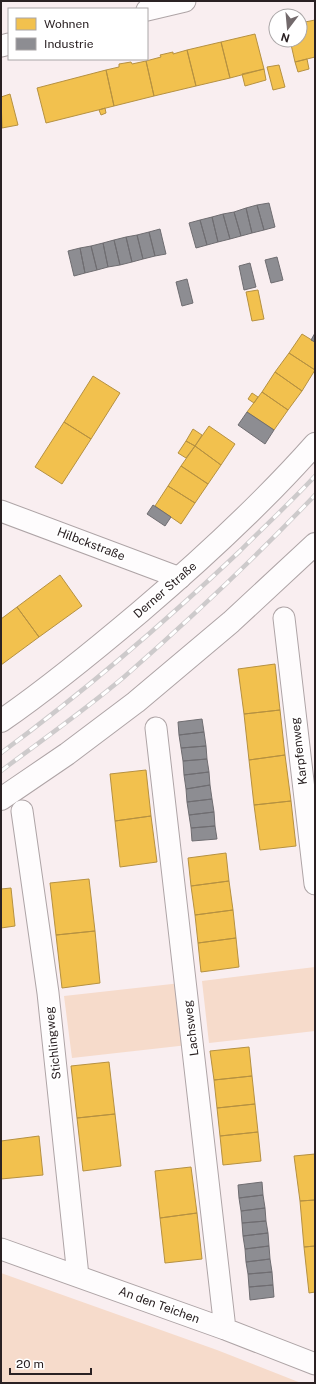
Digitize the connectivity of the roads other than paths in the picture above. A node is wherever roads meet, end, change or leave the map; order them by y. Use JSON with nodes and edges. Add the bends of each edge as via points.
{"nodes":[{"id":1,"x":185,"y":1,"type":"edge"},
{"id":2,"x":148,"y":10,"type":"edge"},
{"id":3,"x":315,"y":444,"type":"edge"},
{"id":4,"x":1,"y":511,"type":"edge"},
{"id":5,"x":315,"y":544,"type":"edge"},
{"id":6,"x":180,"y":578,"type":"junction"},
{"id":7,"x":284,"y":618,"type":"dead end"},
{"id":8,"x":1,"y":721,"type":"edge"},
{"id":9,"x":156,"y":728,"type":"dead end"},
{"id":10,"x":1,"y":799,"type":"edge"},
{"id":11,"x":22,"y":811,"type":"dead end"},
{"id":12,"x":315,"y":884,"type":"edge"},
{"id":13,"x":1,"y":1249,"type":"edge"},
{"id":14,"x":78,"y":1276,"type":"junction"},
{"id":15,"x":225,"y":1329,"type":"junction"},
{"id":16,"x":315,"y":1364,"type":"edge"}],
"edges":[{"from":1,"to":2,"type":"street"},
{"from":3,"to":6,"type":"main road","name":"Derner Straße","via":[[250,513]]},
{"from":4,"to":6,"type":"street","name":"Hilbckstraße"},
{"from":5,"to":10,"type":"main road","via":[[236,617],[136,702]]},
{"from":6,"to":8,"type":"main road","name":"Derner Straße","via":[[90,654]]},
{"from":7,"to":12,"type":"street","name":"Karpfenweg"},
{"from":9,"to":15,"type":"street","name":"Lachsweg"},
{"from":11,"to":14,"type":"street","name":"Stichlingweg","via":[[48,993]]},
{"from":13,"to":14,"type":"street","name":"An den Teichen"},
{"from":14,"to":15,"type":"street","name":"An den Teichen"},
{"from":15,"to":16,"type":"street","name":"An den Teichen"}]}
